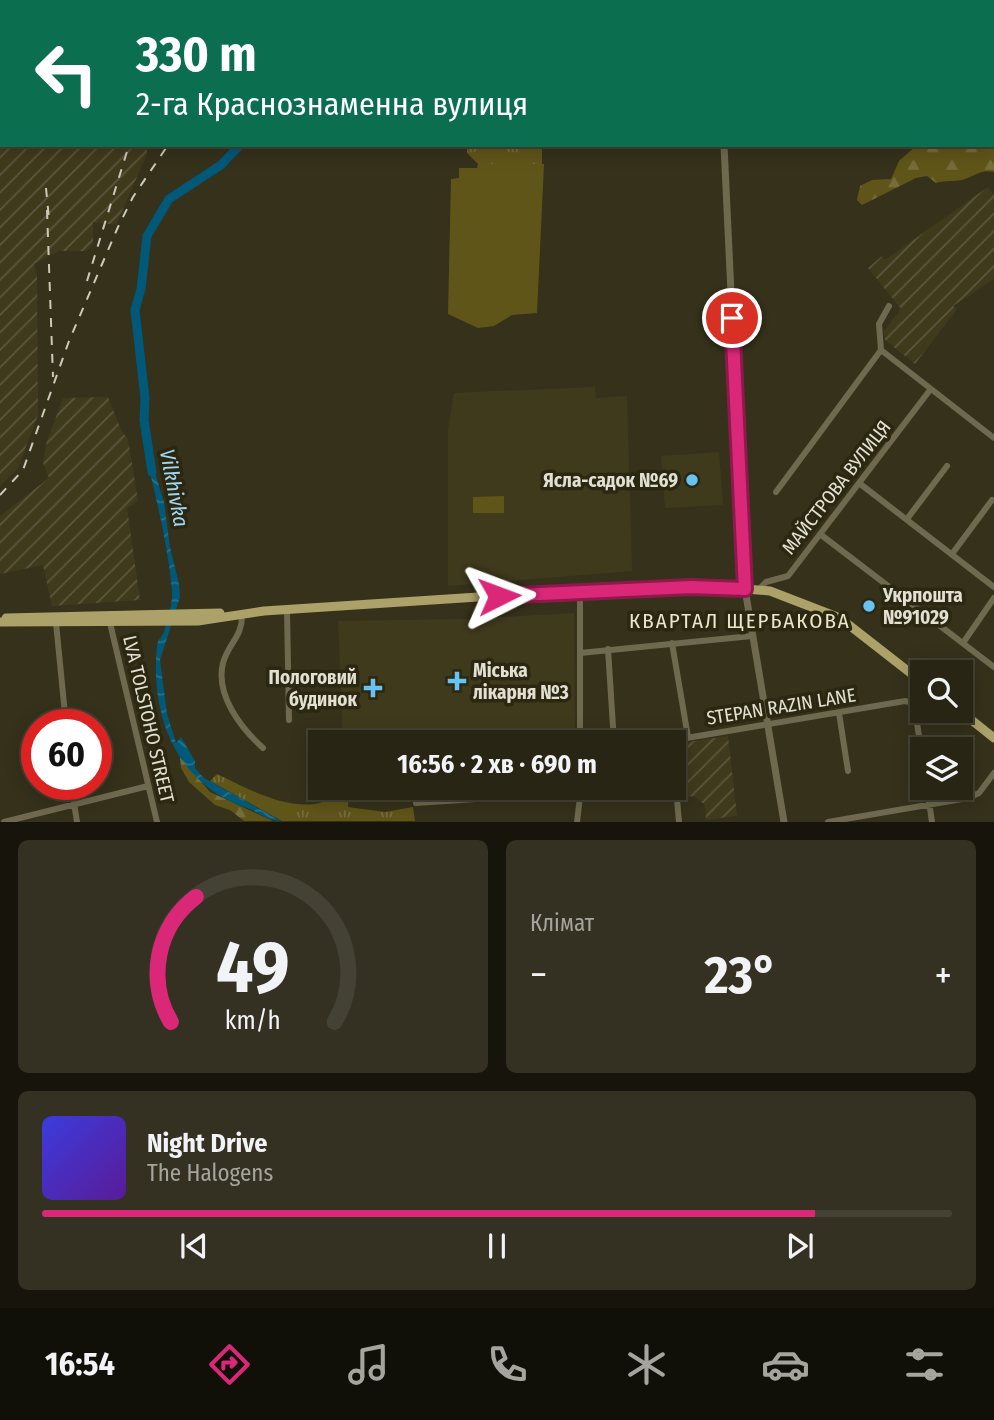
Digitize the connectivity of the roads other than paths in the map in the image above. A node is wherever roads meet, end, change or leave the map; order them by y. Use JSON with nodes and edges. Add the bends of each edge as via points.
{"nodes":[{"id":1,"x":724,"y":147,"type":"edge"},
{"id":2,"x":889,"y":306,"type":"dead end"},
{"id":3,"x":881,"y":350,"type":"junction"},
{"id":4,"x":930,"y":390,"type":"junction"},
{"id":5,"x":994,"y":438,"type":"edge"},
{"id":6,"x":947,"y":466,"type":"dead end"},
{"id":7,"x":859,"y":483,"type":"junction"},
{"id":8,"x":776,"y":492,"type":"dead end"},
{"id":9,"x":992,"y":500,"type":"dead end"},
{"id":10,"x":907,"y":519,"type":"junction"},
{"id":11,"x":820,"y":534,"type":"junction"},
{"id":12,"x":952,"y":554,"type":"junction"},
{"id":13,"x":994,"y":587,"type":"edge"},
{"id":14,"x":745,"y":589,"type":"junction"},
{"id":15,"x":758,"y":590,"type":"junction"},
{"id":16,"x":580,"y":592,"type":"junction"},
{"id":17,"x":994,"y":598,"type":"edge"},
{"id":18,"x":287,"y":610,"type":"junction"},
{"id":19,"x":242,"y":613,"type":"junction"},
{"id":20,"x":150,"y":618,"type":"junction"},
{"id":21,"x":0,"y":620,"type":"edge"},
{"id":22,"x":56,"y":623,"type":"junction"},
{"id":23,"x":110,"y":623,"type":"junction"},
{"id":24,"x":752,"y":636,"type":"junction"},
{"id":25,"x":672,"y":643,"type":"junction"},
{"id":26,"x":963,"y":643,"type":"junction"},
{"id":27,"x":608,"y":649,"type":"junction"},
{"id":28,"x":580,"y":653,"type":"junction"},
{"id":29,"x":994,"y":667,"type":"edge"},
{"id":30,"x":910,"y":673,"type":"edge"},
{"id":31,"x":65,"y":709,"type":"edge"},
{"id":32,"x":839,"y":713,"type":"junction"},
{"id":33,"x":289,"y":720,"type":"dead end"},
{"id":34,"x":973,"y":721,"type":"edge"},
{"id":35,"x":768,"y":724,"type":"junction"},
{"id":36,"x":580,"y":730,"type":"edge"},
{"id":37,"x":613,"y":730,"type":"edge"},
{"id":38,"x":688,"y":737,"type":"joint"},
{"id":39,"x":919,"y":737,"type":"edge"},
{"id":40,"x":994,"y":738,"type":"edge"},
{"id":41,"x":263,"y":748,"type":"dead end"},
{"id":42,"x":848,"y":771,"type":"dead end"},
{"id":43,"x":994,"y":773,"type":"edge"},
{"id":44,"x":148,"y":786,"type":"junction"},
{"id":45,"x":73,"y":800,"type":"edge"},
{"id":46,"x":454,"y":800,"type":"edge"},
{"id":47,"x":580,"y":800,"type":"edge"},
{"id":48,"x":677,"y":800,"type":"edge"},
{"id":49,"x":928,"y":800,"type":"edge"},
{"id":50,"x":416,"y":803,"type":"dead end"},
{"id":51,"x":929,"y":804,"type":"junction"},
{"id":52,"x":73,"y":805,"type":"junction"},
{"id":53,"x":853,"y":819,"type":"edge"},
{"id":54,"x":4,"y":821,"type":"edge"},
{"id":55,"x":77,"y":821,"type":"edge"},
{"id":56,"x":157,"y":821,"type":"edge"},
{"id":57,"x":577,"y":821,"type":"edge"},
{"id":58,"x":679,"y":821,"type":"edge"},
{"id":59,"x":784,"y":821,"type":"edge"},
{"id":60,"x":828,"y":821,"type":"edge"},
{"id":61,"x":932,"y":821,"type":"edge"}],
"edges":[{"from":1,"to":14,"type":"street"},
{"from":2,"to":3,"type":"street","via":[[879,324]]},
{"from":3,"to":4,"type":"street"},
{"from":3,"to":8,"type":"street"},
{"from":4,"to":5,"type":"street"},
{"from":4,"to":7,"type":"street","name":"МАЙСТРОВА ВУЛИЦЯ"},
{"from":6,"to":10,"type":"street"},
{"from":7,"to":10,"type":"street"},
{"from":7,"to":11,"type":"street","name":"МАЙСТРОВА ВУЛИЦЯ"},
{"from":9,"to":12,"type":"street"},
{"from":10,"to":12,"type":"street"},
{"from":11,"to":15,"type":"street","name":"МАЙСТРОВА ВУЛИЦЯ","via":[[788,576],[766,582]]},
{"from":11,"to":26,"type":"street"},
{"from":12,"to":13,"type":"street"},
{"from":14,"to":15,"type":"main road"},
{"from":14,"to":16,"type":"main road"},
{"from":14,"to":24,"type":"street"},
{"from":15,"to":30,"type":"main road","via":[[797,599],[840,618]]},
{"from":16,"to":18,"type":"main road"},
{"from":16,"to":28,"type":"street"},
{"from":17,"to":26,"type":"street"},
{"from":18,"to":19,"type":"main road"},
{"from":18,"to":33,"type":"street"},
{"from":19,"to":20,"type":"main road"},
{"from":19,"to":41,"type":"street","via":[[243,629],[223,662],[225,698]]},
{"from":20,"to":21,"type":"main road"},
{"from":20,"to":23,"type":"main road"},
{"from":21,"to":22,"type":"main road"},
{"from":22,"to":23,"type":"main road"},
{"from":22,"to":31,"type":"street"},
{"from":23,"to":44,"type":"street","name":"LVA TOLSTOHO STREET"},
{"from":24,"to":25,"type":"street"},
{"from":24,"to":35,"type":"street"},
{"from":25,"to":27,"type":"street"},
{"from":25,"to":38,"type":"street"},
{"from":26,"to":29,"type":"street"},
{"from":27,"to":28,"type":"street"},
{"from":27,"to":37,"type":"street"},
{"from":28,"to":36,"type":"street"},
{"from":32,"to":35,"type":"street","name":"STEPAN RAZIN LANE"},
{"from":32,"to":39,"type":"street","name":"STEPAN RAZIN LANE","via":[[914,703]]},
{"from":32,"to":42,"type":"street"},
{"from":34,"to":40,"type":"main road"},
{"from":35,"to":38,"type":"street","name":"STEPAN RAZIN LANE"},
{"from":35,"to":59,"type":"street"},
{"from":43,"to":51,"type":"street","via":[[979,793]]},
{"from":44,"to":52,"type":"street"},
{"from":44,"to":56,"type":"street","name":"LVA TOLSTOHO STREET"},
{"from":45,"to":52,"type":"street"},
{"from":46,"to":50,"type":"street"},
{"from":47,"to":57,"type":"street"},
{"from":48,"to":58,"type":"street"},
{"from":49,"to":51,"type":"street"},
{"from":51,"to":53,"type":"street"},
{"from":51,"to":61,"type":"street"},
{"from":52,"to":54,"type":"street"},
{"from":52,"to":55,"type":"street"},
{"from":53,"to":60,"type":"street"}]}
